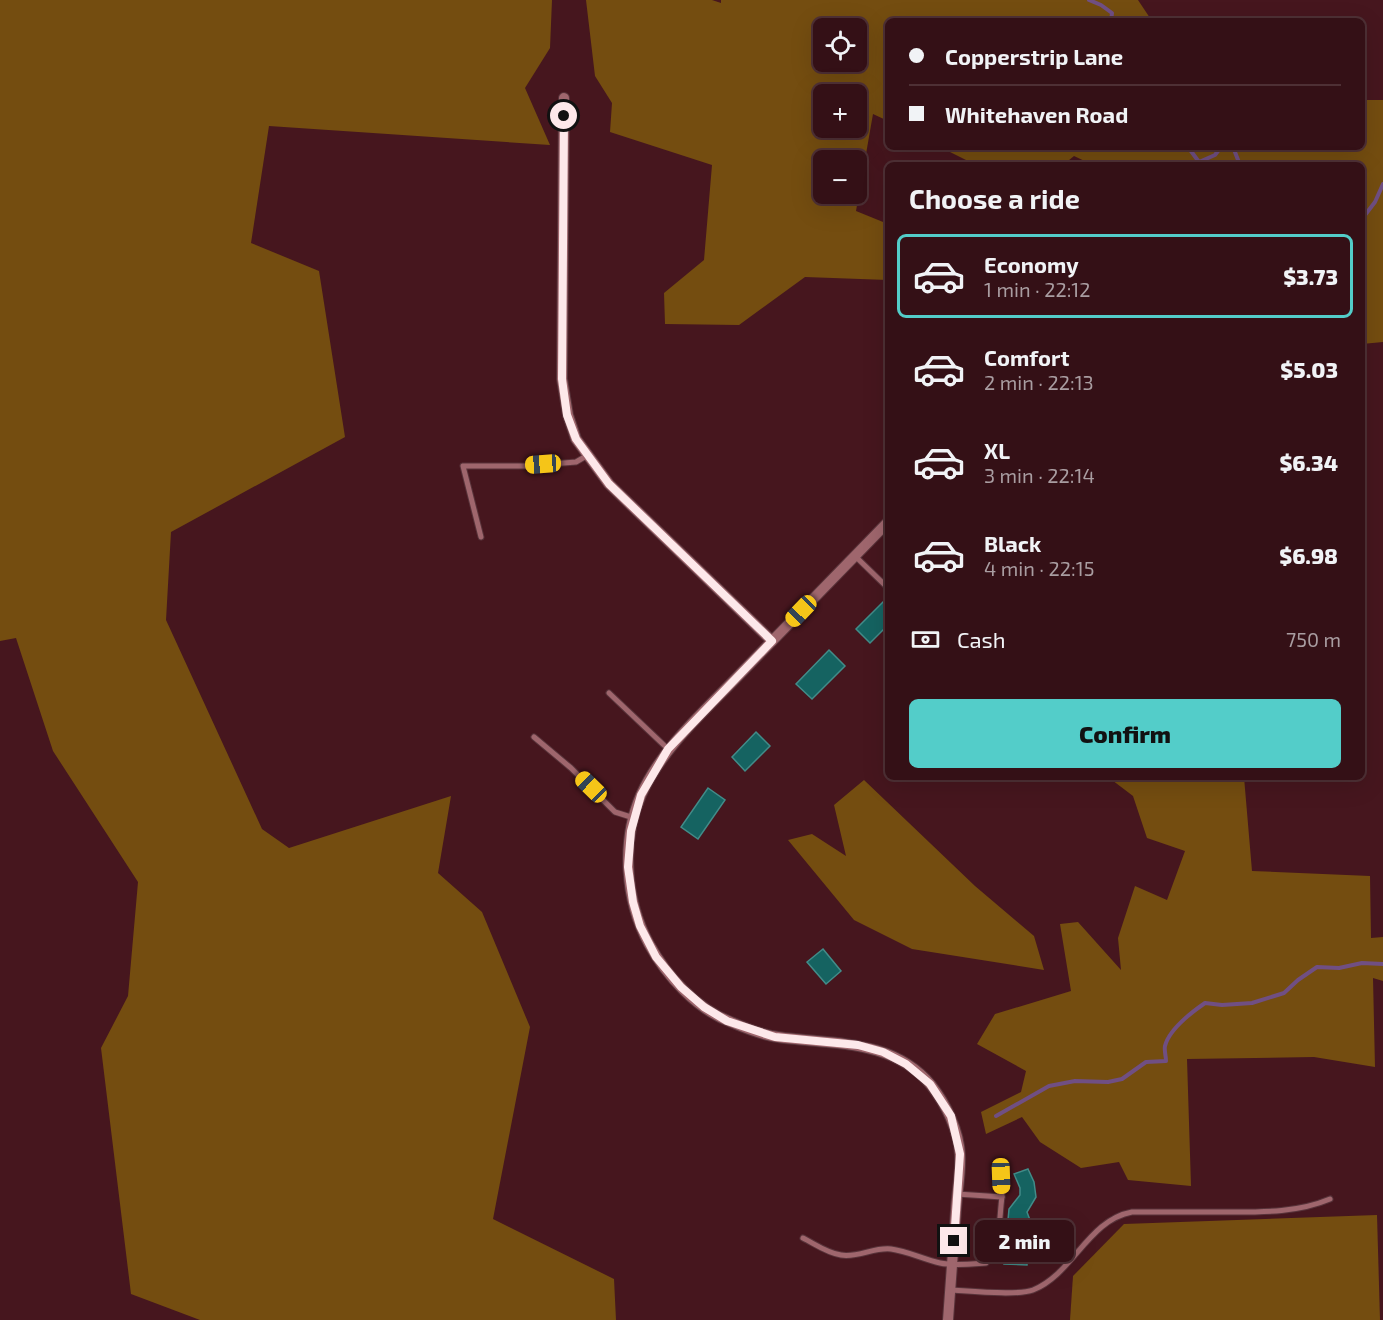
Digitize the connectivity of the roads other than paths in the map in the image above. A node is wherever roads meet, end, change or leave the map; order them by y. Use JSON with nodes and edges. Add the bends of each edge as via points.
{"nodes":[{"id":1,"x":564,"y":98,"type":"dead end"},
{"id":2,"x":588,"y":455,"type":"junction"},
{"id":3,"x":885,"y":525,"type":"edge"},
{"id":4,"x":482,"y":537,"type":"dead end"},
{"id":5,"x":855,"y":556,"type":"junction"},
{"id":6,"x":885,"y":585,"type":"edge"},
{"id":7,"x":772,"y":641,"type":"junction"},
{"id":8,"x":609,"y":693,"type":"dead end"},
{"id":9,"x":534,"y":737,"type":"dead end"},
{"id":10,"x":668,"y":749,"type":"junction"},
{"id":11,"x":634,"y":819,"type":"junction"},
{"id":12,"x":1001,"y":1176,"type":"dead end"},
{"id":13,"x":957,"y":1194,"type":"junction"},
{"id":14,"x":1002,"y":1197,"type":"junction"},
{"id":15,"x":1330,"y":1199,"type":"dead end"},
{"id":16,"x":803,"y":1238,"type":"dead end"},
{"id":17,"x":952,"y":1265,"type":"junction"},
{"id":18,"x":950,"y":1290,"type":"junction"},
{"id":19,"x":948,"y":1320,"type":"edge"}],
"edges":[{"from":1,"to":2,"type":"street","via":[[562,379],[567,415],[576,439]]},
{"from":2,"to":4,"type":"lane","via":[[576,462],[464,466]]},
{"from":2,"to":7,"type":"street","via":[[609,484]]},
{"from":3,"to":5,"type":"street"},
{"from":5,"to":6,"type":"lane"},
{"from":5,"to":7,"type":"street"},
{"from":7,"to":10,"type":"street"},
{"from":8,"to":10,"type":"lane"},
{"from":9,"to":11,"type":"lane","via":[[615,812]]},
{"from":10,"to":11,"type":"street","via":[[641,795]]},
{"from":11,"to":13,"type":"street","via":[[628,867],[637,918],[656,957],[681,987],[727,1021],[775,1037],[858,1045],[906,1064],[930,1084],[951,1116],[960,1154]]},
{"from":12,"to":14,"type":"lane"},
{"from":13,"to":14,"type":"lane"},
{"from":13,"to":17,"type":"street"},
{"from":14,"to":17,"type":"lane","via":[[992,1257],[986,1263]]},
{"from":15,"to":18,"type":"lane","via":[[1290,1210],[1121,1214],[1087,1242],[1065,1268],[1030,1291]]},
{"from":16,"to":17,"type":"lane","via":[[843,1256],[892,1249]]},
{"from":17,"to":18,"type":"street"},
{"from":18,"to":19,"type":"street"}]}
